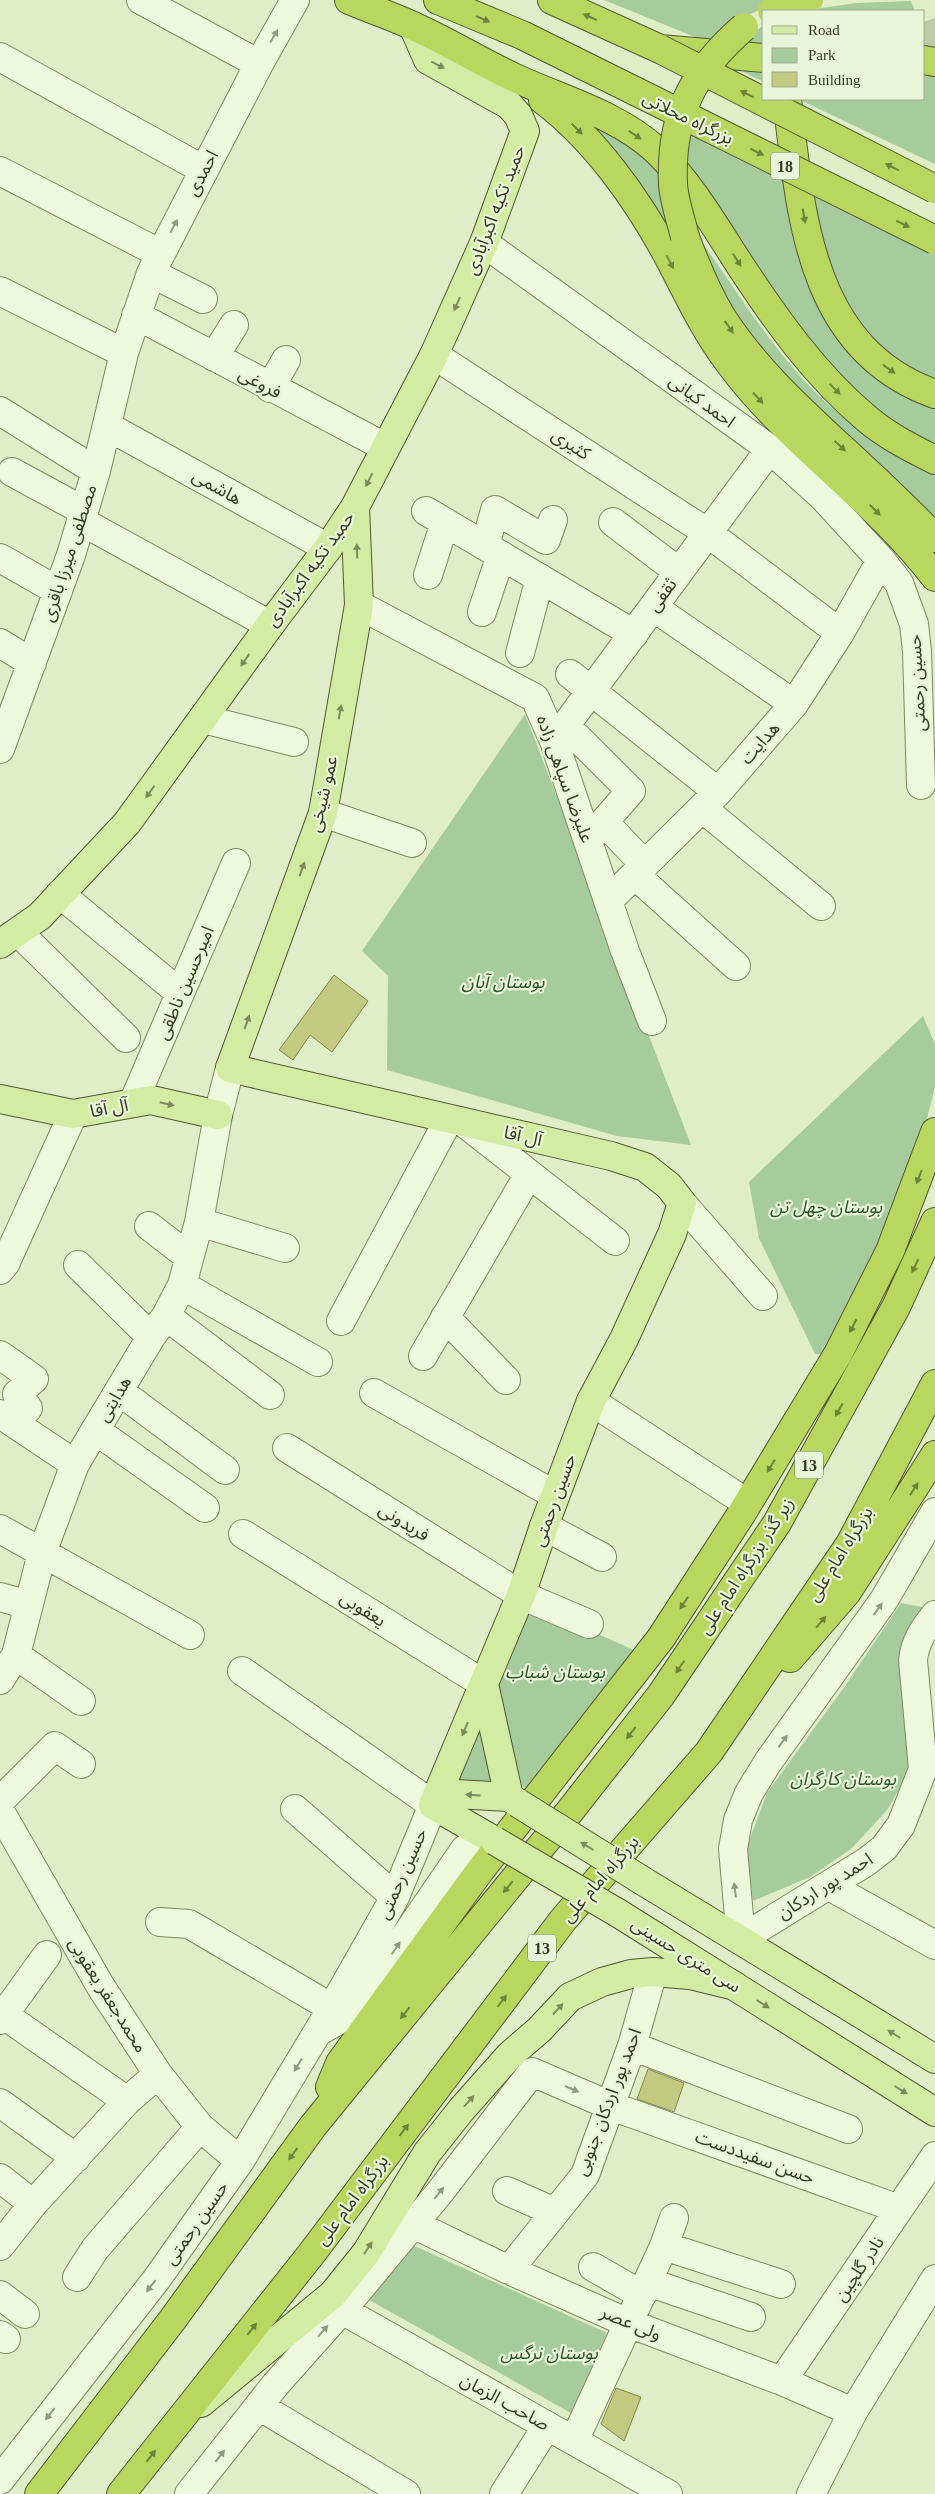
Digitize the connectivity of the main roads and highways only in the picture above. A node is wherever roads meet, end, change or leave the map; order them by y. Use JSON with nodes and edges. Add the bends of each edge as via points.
{"nodes":[{"id":1,"x":349,"y":0,"type":"edge"},
{"id":2,"x":438,"y":0,"type":"edge"},
{"id":3,"x":552,"y":0,"type":"edge"},
{"id":4,"x":810,"y":0,"type":"edge"},
{"id":5,"x":775,"y":10,"type":"edge"},
{"id":6,"x":762,"y":16,"type":"edge"},
{"id":7,"x":414,"y":26,"type":"junction"},
{"id":8,"x":660,"y":49,"type":"junction"},
{"id":9,"x":762,"y":58,"type":"edge"},
{"id":10,"x":512,"y":76,"type":"junction"},
{"id":11,"x":787,"y":100,"type":"edge"},
{"id":12,"x":935,"y":189,"type":"edge"},
{"id":13,"x":935,"y":240,"type":"edge"},
{"id":14,"x":935,"y":394,"type":"edge"},
{"id":15,"x":935,"y":460,"type":"edge"},
{"id":16,"x":355,"y":507,"type":"junction"},
{"id":17,"x":935,"y":538,"type":"edge"},
{"id":18,"x":935,"y":577,"type":"edge"},
{"id":19,"x":9,"y":938,"type":"edge"},
{"id":20,"x":230,"y":1068,"type":"joint"},
{"id":21,"x":0,"y":1099,"type":"edge"},
{"id":22,"x":218,"y":1115,"type":"road end"},
{"id":23,"x":935,"y":1132,"type":"edge"},
{"id":24,"x":682,"y":1203,"type":"joint"},
{"id":25,"x":935,"y":1222,"type":"edge"},
{"id":26,"x":935,"y":1384,"type":"edge"},
{"id":27,"x":935,"y":1455,"type":"edge"},
{"id":28,"x":484,"y":1684,"type":"junction"},
{"id":29,"x":709,"y":1752,"type":"junction"},
{"id":30,"x":435,"y":1799,"type":"junction"},
{"id":31,"x":513,"y":1800,"type":"junction"},
{"id":32,"x":735,"y":1986,"type":"junction"},
{"id":33,"x":935,"y":2059,"type":"edge"},
{"id":34,"x":935,"y":2112,"type":"edge"},
{"id":35,"x":313,"y":2126,"type":"junction"},
{"id":36,"x":178,"y":2421,"type":"junction"},
{"id":37,"x":39,"y":2494,"type":"edge"},
{"id":38,"x":121,"y":2494,"type":"edge"}],
"edges":[{"from":1,"to":7,"type":"highway"},
{"from":2,"to":13,"type":"highway","name":"بزرگراه محلاتی","number":"18","one_way":true,"bridge":true,"via":[[522,35]]},
{"from":8,"to":3,"type":"highway","one_way":true},
{"from":4,"to":5,"type":"highway","bridge":true},
{"from":6,"to":17,"type":"highway","one_way":true,"bridge":true,"via":[[727,42],[707,63],[682,108],[675,138],[673,186],[684,237],[722,316],[777,388]]},
{"from":7,"to":10,"type":"highway"},
{"from":7,"to":16,"type":"main road","name":"حمید تکیه اکبرآبادی","one_way":true,"via":[[428,60],[508,105],[518,115],[525,131],[484,243],[434,355]]},
{"from":8,"to":9,"type":"highway","bridge":true},
{"from":12,"to":8,"type":"highway","one_way":true,"bridge":true},
{"from":10,"to":15,"type":"highway","one_way":true,"via":[[600,115],[656,150],[688,186],[800,351],[867,419]]},
{"from":10,"to":18,"type":"highway","one_way":true,"via":[[561,113],[608,165],[666,254],[701,320],[759,399],[899,534]]},
{"from":11,"to":14,"type":"highway","one_way":true,"via":[[807,238],[821,282],[837,315],[857,342],[876,359],[906,380]]},
{"from":16,"to":19,"type":"main road","name":"حمید تکیه اکبرآبادی","one_way":true,"via":[[127,823],[40,916]]},
{"from":20,"to":16,"type":"main road","name":"عمو شیخی","one_way":true,"via":[[323,813],[359,604]]},
{"from":20,"to":24,"type":"main road","name":"آل آقا","via":[[611,1156],[645,1167]]},
{"from":21,"to":22,"type":"main road","name":"آل آقا","one_way":true,"via":[[73,1114],[150,1100]]},
{"from":23,"to":35,"type":"highway","one_way":true,"via":[[890,1251],[838,1354],[778,1456],[661,1638],[479,1872],[340,2063]]},
{"from":24,"to":28,"type":"main road","name":"حسین رحمتی","via":[[672,1234],[640,1304],[591,1401],[521,1595]]},
{"from":25,"to":35,"type":"highway","name":"زیر گذر بزرگراه امام علی","number":"13","one_way":true,"via":[[896,1306],[777,1523],[661,1694],[570,1811]]},
{"from":26,"to":29,"type":"highway","name":"بزرگراه امام علی","number":"13","via":[[850,1544]]},
{"from":29,"to":27,"type":"highway","one_way":true,"via":[[847,1592]]},
{"from":28,"to":30,"type":"main road","name":"حسین رحمتی","one_way":true},
{"from":28,"to":31,"type":"main road"},
{"from":36,"to":29,"type":"highway","name":"بزرگراه امام علی","number":"13","one_way":true,"via":[[312,2253],[563,1920]]},
{"from":31,"to":30,"type":"main road","one_way":true},
{"from":30,"to":32,"type":"main road","name":"سی متری حسینی","bridge":true,"via":[[492,1839]]},
{"from":33,"to":31,"type":"main road","one_way":true,"bridge":true},
{"from":32,"to":34,"type":"main road","name":"سی متری حسینی","one_way":true},
{"from":36,"to":32,"type":"main road","one_way":true,"via":[[333,2294],[366,2253],[427,2153],[456,2116],[510,2055],[570,1997],[602,1982],[653,1972]]},
{"from":35,"to":37,"type":"highway","number":"13","one_way":true},
{"from":38,"to":36,"type":"highway","name":"بزرگراه امام علی","number":"13","one_way":true}]}
